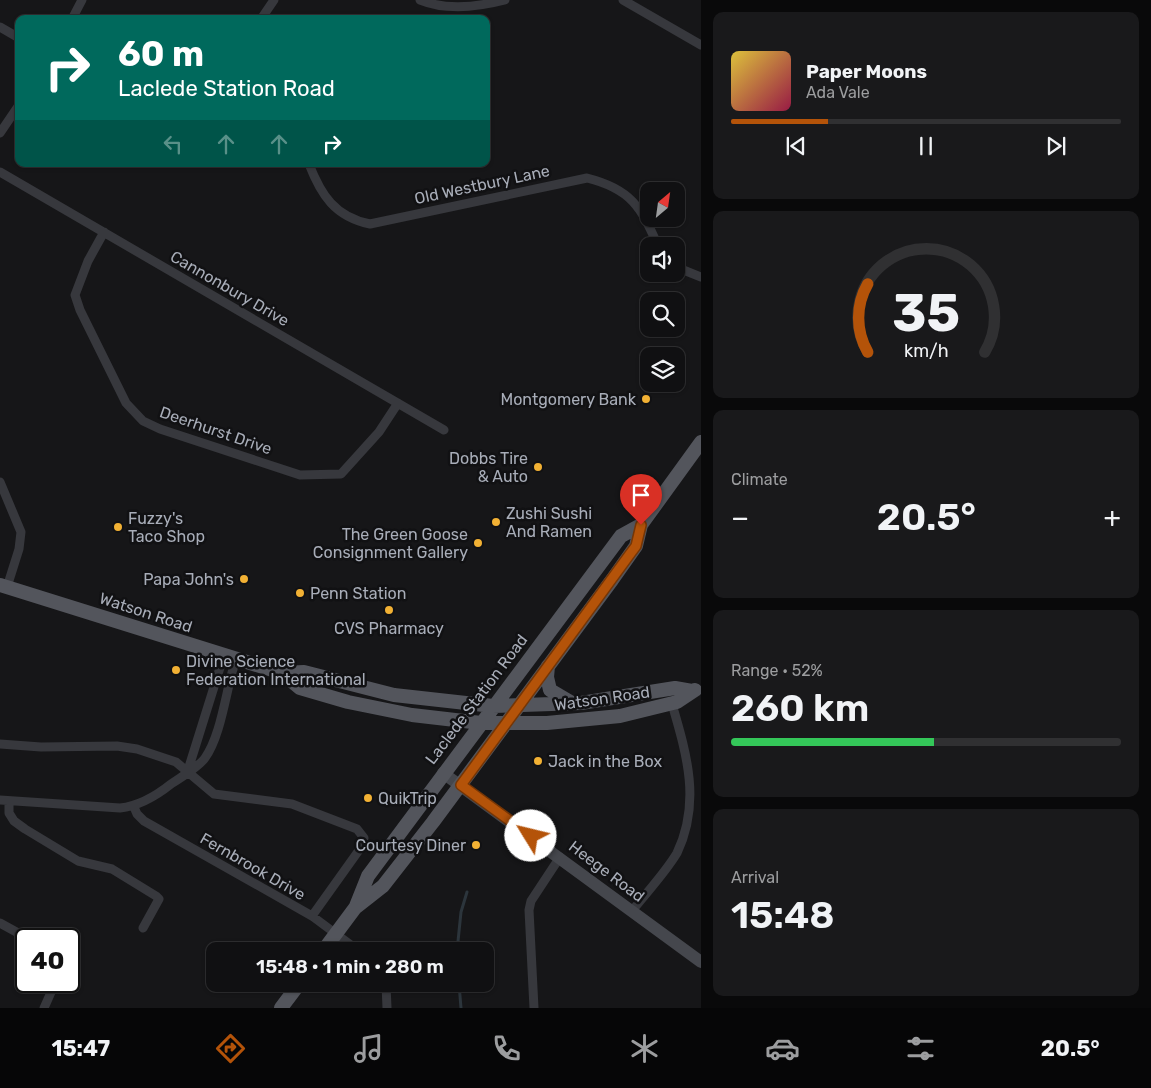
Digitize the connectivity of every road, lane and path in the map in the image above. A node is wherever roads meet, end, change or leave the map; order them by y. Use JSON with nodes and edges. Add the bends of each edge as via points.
{"nodes":[{"id":1,"x":82,"y":0,"type":"edge"},
{"id":2,"x":274,"y":0,"type":"edge"},
{"id":3,"x":420,"y":0,"type":"edge"},
{"id":4,"x":505,"y":0,"type":"edge"},
{"id":5,"x":623,"y":0,"type":"edge"},
{"id":6,"x":74,"y":15,"type":"edge"},
{"id":7,"x":264,"y":15,"type":"edge"},
{"id":8,"x":0,"y":26,"type":"edge"},
{"id":9,"x":15,"y":35,"type":"edge"},
{"id":10,"x":701,"y":45,"type":"edge"},
{"id":11,"x":15,"y":111,"type":"edge"},
{"id":12,"x":0,"y":133,"type":"edge"},
{"id":13,"x":311,"y":167,"type":"edge"},
{"id":14,"x":0,"y":172,"type":"edge"},
{"id":15,"x":104,"y":232,"type":"junction"},
{"id":16,"x":654,"y":237,"type":"edge"},
{"id":17,"x":685,"y":271,"type":"edge"},
{"id":18,"x":701,"y":277,"type":"edge"},
{"id":19,"x":398,"y":403,"type":"junction"},
{"id":20,"x":444,"y":430,"type":"dead end"},
{"id":21,"x":701,"y":442,"type":"edge"},
{"id":22,"x":0,"y":482,"type":"edge"},
{"id":23,"x":641,"y":525,"type":"junction"},
{"id":24,"x":4,"y":586,"type":"edge"},
{"id":25,"x":230,"y":657,"type":"junction"},
{"id":26,"x":548,"y":666,"type":"junction"},
{"id":27,"x":282,"y":673,"type":"junction"},
{"id":28,"x":696,"y":690,"type":"edge"},
{"id":29,"x":573,"y":704,"type":"junction"},
{"id":30,"x":672,"y":704,"type":"junction"},
{"id":31,"x":493,"y":706,"type":"junction"},
{"id":32,"x":519,"y":706,"type":"junction"},
{"id":33,"x":480,"y":722,"type":"junction"},
{"id":34,"x":506,"y":723,"type":"junction"},
{"id":35,"x":0,"y":744,"type":"edge"},
{"id":36,"x":188,"y":770,"type":"junction"},
{"id":37,"x":443,"y":773,"type":"junction"},
{"id":38,"x":461,"y":785,"type":"junction"},
{"id":39,"x":4,"y":801,"type":"edge"},
{"id":40,"x":134,"y":807,"type":"junction"},
{"id":41,"x":560,"y":857,"type":"junction"},
{"id":42,"x":355,"y":908,"type":"junction"},
{"id":43,"x":632,"y":911,"type":"junction"},
{"id":44,"x":312,"y":916,"type":"junction"},
{"id":45,"x":0,"y":923,"type":"edge"},
{"id":46,"x":143,"y":928,"type":"dead end"},
{"id":47,"x":15,"y":931,"type":"edge"},
{"id":48,"x":336,"y":933,"type":"junction"},
{"id":49,"x":330,"y":942,"type":"edge"},
{"id":50,"x":348,"y":942,"type":"edge"},
{"id":51,"x":701,"y":962,"type":"edge"},
{"id":52,"x":293,"y":992,"type":"edge"},
{"id":53,"x":386,"y":992,"type":"edge"},
{"id":54,"x":51,"y":993,"type":"edge"},
{"id":55,"x":44,"y":1008,"type":"edge"},
{"id":56,"x":281,"y":1008,"type":"edge"},
{"id":57,"x":387,"y":1008,"type":"edge"},
{"id":58,"x":534,"y":1008,"type":"edge"}],
"edges":[{"from":1,"to":6,"type":"street"},
{"from":2,"to":7,"type":"street"},
{"from":3,"to":4,"type":"street","via":[[457,7]]},
{"from":5,"to":10,"type":"street"},
{"from":8,"to":9,"type":"street"},
{"from":11,"to":12,"type":"street"},
{"from":13,"to":16,"type":"street","name":"Old Westbury Lane","via":[[329,202],[340,213],[370,224],[587,178],[608,183],[625,193],[641,212]]},
{"from":14,"to":15,"type":"street","name":"Cannonbury Drive"},
{"from":15,"to":19,"type":"street","name":"Cannonbury Drive"},
{"from":15,"to":19,"type":"street","name":"Deerhurst Drive","via":[[75,295],[126,403],[143,421],[300,474],[341,474],[378,432]]},
{"from":17,"to":18,"type":"street"},
{"from":19,"to":20,"type":"street","name":"Cannonbury Drive"},
{"from":21,"to":23,"type":"main road","name":"Laclede Station Road"},
{"from":22,"to":24,"type":"street","via":[[21,532]]},
{"from":23,"to":26,"type":"main road","name":"Laclede Station Road","via":[[636,546]]},
{"from":23,"to":31,"type":"main road","name":"Laclede Station Road","via":[[621,536]]},
{"from":24,"to":25,"type":"main road","name":"Watson Road"},
{"from":25,"to":27,"type":"main road","name":"Watson Road"},
{"from":25,"to":36,"type":"street"},
{"from":25,"to":36,"type":"street","via":[[214,738],[204,759]]},
{"from":26,"to":29,"type":"main road","via":[[550,690]]},
{"from":26,"to":32,"type":"main road","name":"Laclede Station Road"},
{"from":27,"to":31,"type":"main road","name":"Watson Road","via":[[304,672],[394,694]]},
{"from":27,"to":33,"type":"main road","name":"Watson Road","via":[[300,688],[348,702],[412,715]]},
{"from":28,"to":29,"type":"main road","name":"Watson Road","via":[[676,688]]},
{"from":28,"to":30,"type":"main road","name":"Watson Road"},
{"from":29,"to":32,"type":"main road","name":"Watson Road"},
{"from":30,"to":34,"type":"main road","name":"Watson Road","via":[[592,720]]},
{"from":30,"to":43,"type":"street","via":[[692,783],[693,811],[676,854]]},
{"from":31,"to":32,"type":"main road","name":"Watson Road"},
{"from":31,"to":33,"type":"main road","name":"Laclede Station Road"},
{"from":32,"to":34,"type":"main road","name":"Laclede Station Road"},
{"from":33,"to":34,"type":"main road","name":"Watson Road"},
{"from":33,"to":37,"type":"main road","name":"Laclede Station Road"},
{"from":34,"to":38,"type":"main road","name":"Laclede Station Road"},
{"from":35,"to":36,"type":"street","via":[[117,746],[169,758]]},
{"from":36,"to":40,"type":"street","via":[[165,789]]},
{"from":36,"to":44,"type":"street","via":[[214,794],[292,804],[357,829],[364,838],[362,846]]},
{"from":37,"to":38,"type":"street","name":"Heege Road"},
{"from":37,"to":42,"type":"main road","name":"Laclede Station Road","via":[[368,876]]},
{"from":38,"to":41,"type":"street","name":"Heege Road"},
{"from":38,"to":42,"type":"main road","name":"Laclede Station Road","via":[[383,886]]},
{"from":39,"to":40,"type":"street"},
{"from":39,"to":46,"type":"street","via":[[20,826],[78,861],[112,870],[156,896],[158,904]]},
{"from":40,"to":44,"type":"street","name":"Fernbrook Drive","via":[[144,821]]},
{"from":41,"to":43,"type":"street","name":"Heege Road"},
{"from":41,"to":58,"type":"street","via":[[531,901],[529,910]]},
{"from":42,"to":48,"type":"main road","name":"Laclede Station Road"},
{"from":43,"to":51,"type":"street","name":"Heege Road"},
{"from":44,"to":48,"type":"street","name":"Fernbrook Drive"},
{"from":45,"to":47,"type":"street"},
{"from":48,"to":49,"type":"main road","name":"Laclede Station Road"},
{"from":48,"to":50,"type":"street","name":"Fernbrook Drive"},
{"from":52,"to":56,"type":"main road"},
{"from":53,"to":57,"type":"street"},
{"from":54,"to":55,"type":"street"}]}
